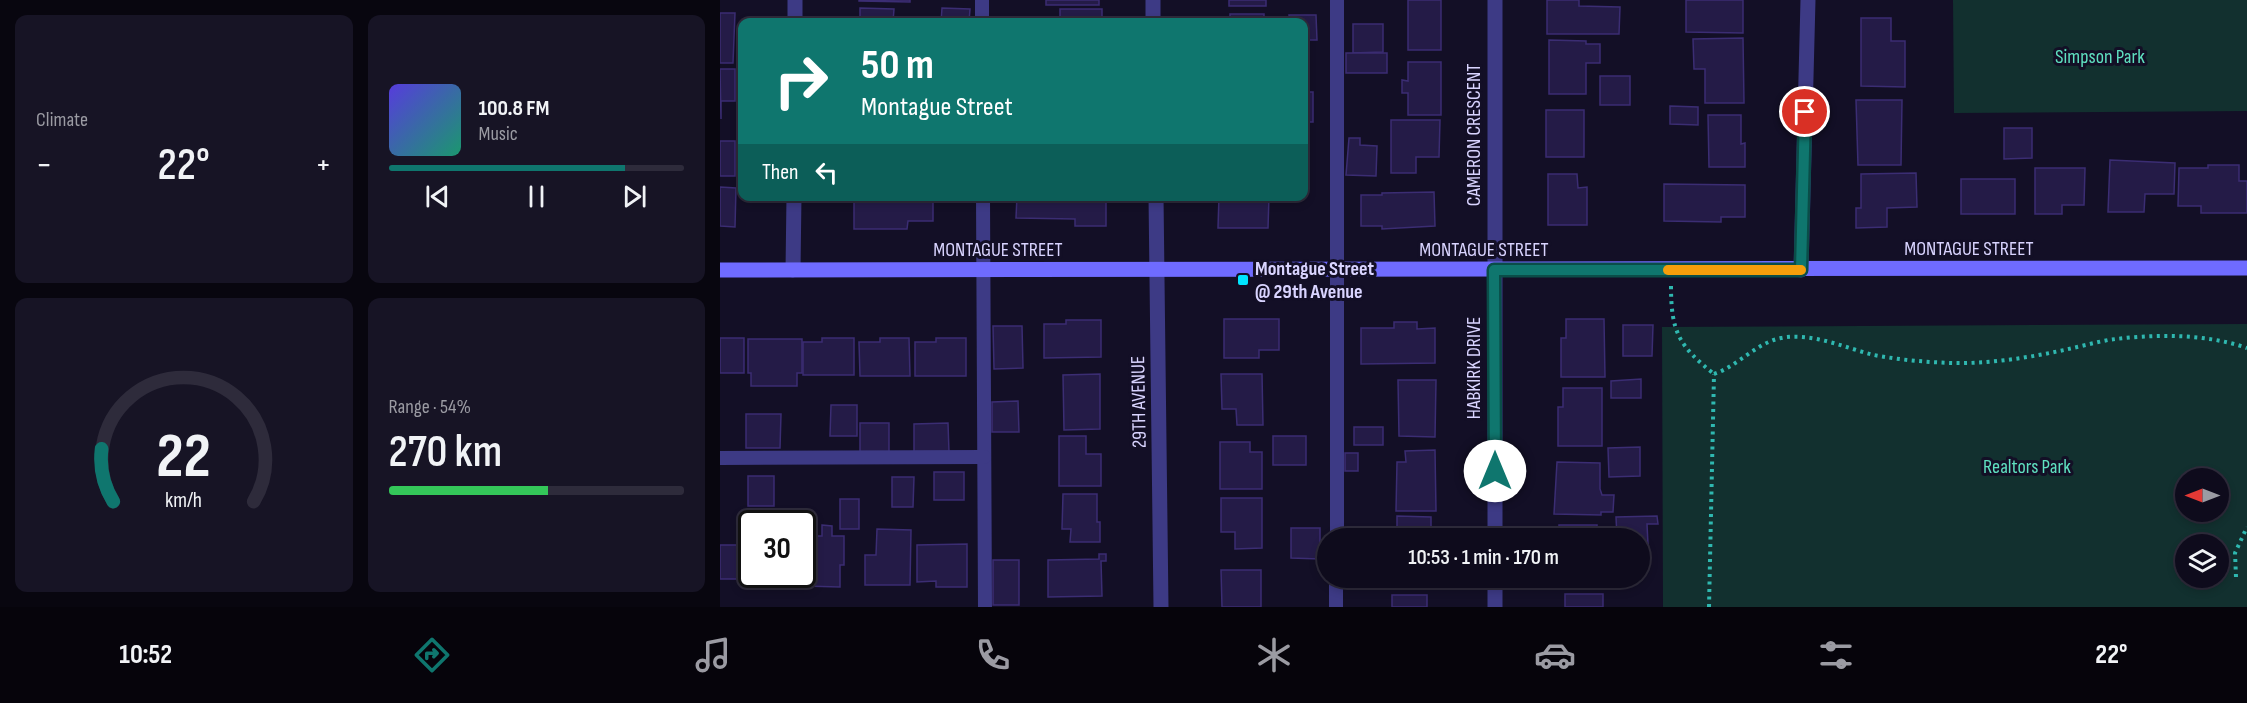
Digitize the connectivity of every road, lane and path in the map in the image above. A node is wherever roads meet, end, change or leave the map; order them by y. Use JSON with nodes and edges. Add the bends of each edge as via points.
{"nodes":[{"id":1,"x":795,"y":0,"type":"edge"},
{"id":2,"x":982,"y":0,"type":"edge"},
{"id":3,"x":1153,"y":0,"type":"edge"},
{"id":4,"x":1337,"y":0,"type":"edge"},
{"id":5,"x":1495,"y":0,"type":"edge"},
{"id":6,"x":1808,"y":0,"type":"edge"},
{"id":7,"x":795,"y":18,"type":"edge"},
{"id":8,"x":982,"y":18,"type":"edge"},
{"id":9,"x":1153,"y":18,"type":"edge"},
{"id":10,"x":794,"y":201,"type":"edge"},
{"id":11,"x":983,"y":201,"type":"edge"},
{"id":12,"x":1156,"y":201,"type":"edge"},
{"id":13,"x":2247,"y":268,"type":"edge"},
{"id":14,"x":720,"y":270,"type":"edge"},
{"id":15,"x":793,"y":270,"type":"junction"},
{"id":16,"x":983,"y":270,"type":"junction"},
{"id":17,"x":1157,"y":270,"type":"junction"},
{"id":18,"x":1338,"y":270,"type":"junction"},
{"id":19,"x":1494,"y":270,"type":"junction"},
{"id":20,"x":1671,"y":270,"type":"junction"},
{"id":21,"x":1801,"y":270,"type":"junction"},
{"id":22,"x":2247,"y":348,"type":"edge"},
{"id":23,"x":1714,"y":374,"type":"junction"},
{"id":24,"x":984,"y":457,"type":"junction"},
{"id":25,"x":720,"y":458,"type":"edge"},
{"id":26,"x":2247,"y":526,"type":"edge"},
{"id":27,"x":1337,"y":528,"type":"edge"},
{"id":28,"x":1495,"y":528,"type":"edge"},
{"id":29,"x":2236,"y":577,"type":"dead end"},
{"id":30,"x":1336,"y":588,"type":"edge"},
{"id":31,"x":1495,"y":588,"type":"edge"},
{"id":32,"x":985,"y":607,"type":"edge"},
{"id":33,"x":1161,"y":607,"type":"edge"},
{"id":34,"x":1336,"y":607,"type":"edge"},
{"id":35,"x":1495,"y":607,"type":"edge"},
{"id":36,"x":1709,"y":607,"type":"edge"}],
"edges":[{"from":1,"to":7,"type":"street"},
{"from":2,"to":8,"type":"lane"},
{"from":3,"to":9,"type":"street"},
{"from":4,"to":18,"type":"lane"},
{"from":5,"to":19,"type":"street","name":"CAMERON CRESCENT"},
{"from":6,"to":21,"type":"street"},
{"from":10,"to":15,"type":"street"},
{"from":11,"to":16,"type":"lane"},
{"from":12,"to":17,"type":"street","name":"29TH AVENUE"},
{"from":13,"to":21,"type":"street","name":"MONTAGUE STREET"},
{"from":14,"to":15,"type":"street","name":"MONTAGUE STREET"},
{"from":15,"to":16,"type":"street","name":"MONTAGUE STREET"},
{"from":16,"to":17,"type":"street","name":"MONTAGUE STREET"},
{"from":16,"to":24,"type":"lane"},
{"from":17,"to":18,"type":"street","name":"MONTAGUE STREET"},
{"from":17,"to":33,"type":"street","name":"29TH AVENUE"},
{"from":18,"to":19,"type":"street","name":"MONTAGUE STREET"},
{"from":18,"to":27,"type":"lane"},
{"from":19,"to":20,"type":"street","name":"MONTAGUE STREET"},
{"from":19,"to":28,"type":"street","name":"HABKIRK DRIVE"},
{"from":20,"to":21,"type":"street","name":"MONTAGUE STREET"},
{"from":20,"to":23,"type":"path","via":[[1671,309],[1678,336],[1691,355]]},
{"from":22,"to":23,"type":"path","via":[[2228,341],[2174,336],[2106,341],[2033,356],[1962,363],[1914,362],[1798,336],[1779,338]]},
{"from":23,"to":36,"type":"path"},
{"from":24,"to":25,"type":"lane"},
{"from":24,"to":32,"type":"lane"},
{"from":26,"to":29,"type":"path","via":[[2235,554]]},
{"from":30,"to":34,"type":"lane"},
{"from":31,"to":35,"type":"street"}]}
